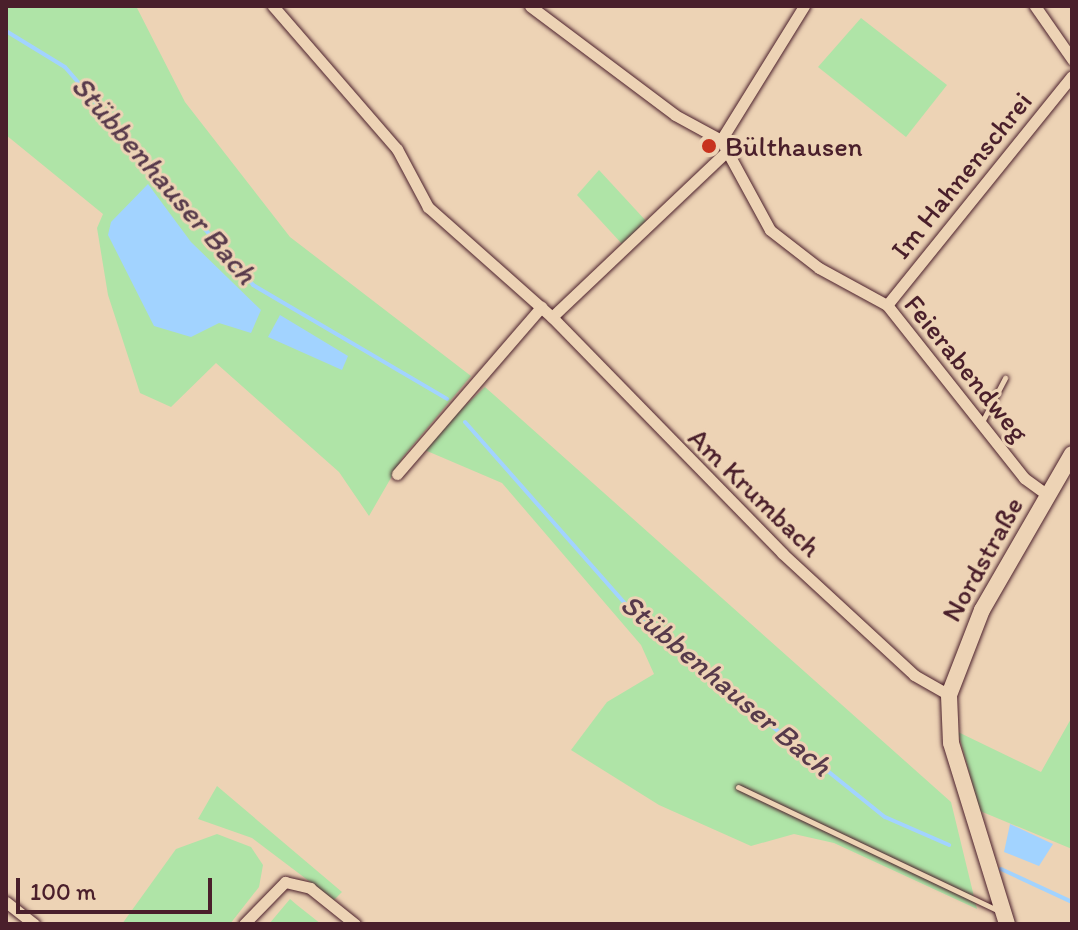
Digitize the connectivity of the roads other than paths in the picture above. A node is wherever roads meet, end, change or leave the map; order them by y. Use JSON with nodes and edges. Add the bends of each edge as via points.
{"nodes":[{"id":1,"x":273,"y":6,"type":"edge"},
{"id":2,"x":530,"y":6,"type":"edge"},
{"id":3,"x":804,"y":6,"type":"edge"},
{"id":4,"x":1035,"y":6,"type":"edge"},
{"id":5,"x":1072,"y":59,"type":"edge"},
{"id":6,"x":1072,"y":76,"type":"edge"},
{"id":7,"x":721,"y":140,"type":"junction"},
{"id":8,"x":725,"y":153,"type":"junction"},
{"id":9,"x":887,"y":305,"type":"junction"},
{"id":10,"x":541,"y":307,"type":"junction"},
{"id":11,"x":552,"y":317,"type":"junction"},
{"id":12,"x":1005,"y":378,"type":"dead end"},
{"id":13,"x":982,"y":422,"type":"junction"},
{"id":14,"x":1072,"y":454,"type":"edge"},
{"id":15,"x":397,"y":474,"type":"dead end"},
{"id":16,"x":1047,"y":495,"type":"junction"},
{"id":17,"x":949,"y":695,"type":"junction"},
{"id":18,"x":738,"y":787,"type":"dead end"},
{"id":19,"x":6,"y":902,"type":"edge"},
{"id":20,"x":1003,"y":918,"type":"edge"},
{"id":21,"x":34,"y":924,"type":"edge"},
{"id":22,"x":244,"y":924,"type":"edge"},
{"id":23,"x":355,"y":924,"type":"edge"}],
"edges":[{"from":1,"to":10,"type":"street","name":"Am Krumbach","via":[[397,149],[428,207]]},
{"from":2,"to":7,"type":"street","via":[[675,115]]},
{"from":3,"to":7,"type":"street"},
{"from":4,"to":5,"type":"street"},
{"from":6,"to":9,"type":"street","name":"Im Hahnenschrei"},
{"from":7,"to":8,"type":"street","name":"Feierabendweg"},
{"from":8,"to":9,"type":"street","name":"Feierabendweg","via":[[770,230],[819,268]]},
{"from":8,"to":11,"type":"street"},
{"from":9,"to":13,"type":"street","name":"Feierabendweg"},
{"from":10,"to":11,"type":"street","name":"Am Krumbach"},
{"from":10,"to":15,"type":"street"},
{"from":11,"to":17,"type":"street","name":"Am Krumbach","via":[[749,522],[914,675]]},
{"from":12,"to":13,"type":"lane"},
{"from":13,"to":16,"type":"street","name":"Feierabendweg","via":[[1024,478]]},
{"from":14,"to":16,"type":"main road","name":"Nordstraße"},
{"from":16,"to":17,"type":"main road","name":"Nordstraße","via":[[976,622]]},
{"from":17,"to":20,"type":"main road","via":[[951,743]]},
{"from":18,"to":20,"type":"lane"},
{"from":19,"to":21,"type":"street"},
{"from":22,"to":23,"type":"street","via":[[285,882],[310,888]]}]}
